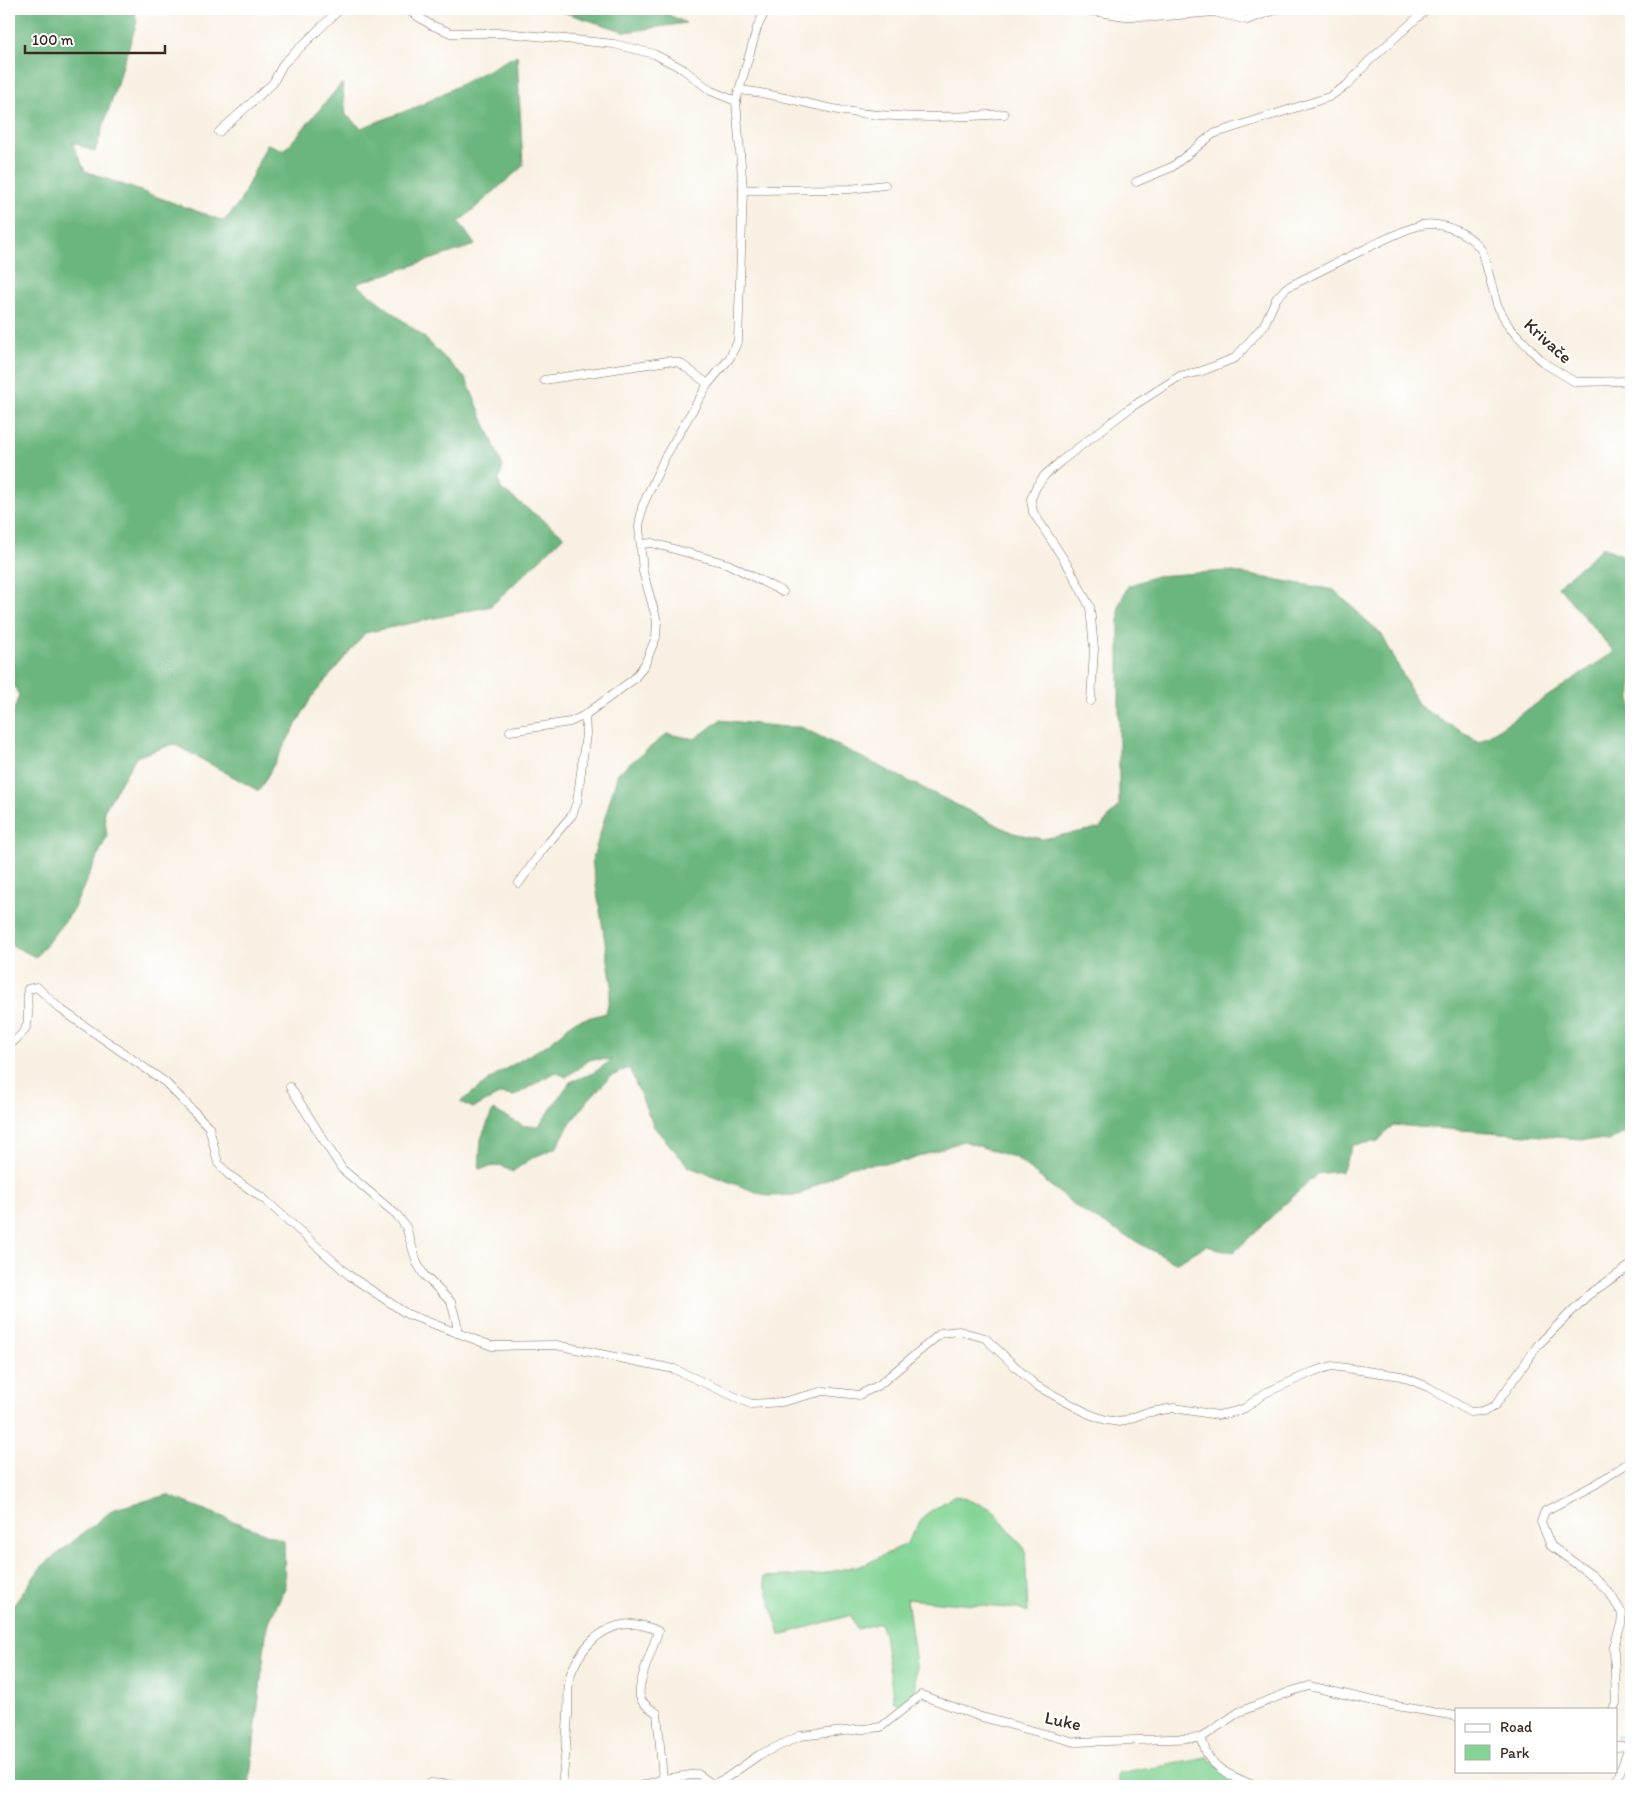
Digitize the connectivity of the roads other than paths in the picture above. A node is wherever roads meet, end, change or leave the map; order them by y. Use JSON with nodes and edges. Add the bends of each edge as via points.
{"nodes":[{"id":1,"x":340,"y":9,"type":"edge"},
{"id":2,"x":406,"y":9,"type":"edge"},
{"id":3,"x":766,"y":9,"type":"edge"},
{"id":4,"x":1078,"y":9,"type":"edge"},
{"id":5,"x":1278,"y":9,"type":"edge"},
{"id":6,"x":1427,"y":9,"type":"edge"},
{"id":7,"x":739,"y":90,"type":"junction"},
{"id":8,"x":736,"y":101,"type":"junction"},
{"id":9,"x":1004,"y":114,"type":"dead end"},
{"id":10,"x":219,"y":132,"type":"dead end"},
{"id":11,"x":1136,"y":182,"type":"dead end"},
{"id":12,"x":886,"y":185,"type":"dead end"},
{"id":13,"x":743,"y":190,"type":"junction"},
{"id":14,"x":544,"y":380,"type":"dead end"},
{"id":15,"x":1631,"y":380,"type":"edge"},
{"id":16,"x":708,"y":384,"type":"junction"},
{"id":17,"x":640,"y":544,"type":"junction"},
{"id":18,"x":784,"y":592,"type":"dead end"},
{"id":19,"x":1091,"y":701,"type":"dead end"},
{"id":20,"x":585,"y":715,"type":"junction"},
{"id":21,"x":510,"y":730,"type":"dead end"},
{"id":22,"x":519,"y":884,"type":"dead end"},
{"id":23,"x":9,"y":1045,"type":"edge"},
{"id":24,"x":290,"y":1087,"type":"dead end"},
{"id":25,"x":1631,"y":1265,"type":"edge"},
{"id":26,"x":457,"y":1333,"type":"junction"},
{"id":27,"x":1631,"y":1461,"type":"edge"},
{"id":28,"x":1614,"y":1708,"type":"edge"},
{"id":29,"x":1455,"y":1716,"type":"edge"},
{"id":30,"x":1201,"y":1738,"type":"junction"},
{"id":31,"x":1630,"y":1746,"type":"edge"},
{"id":32,"x":663,"y":1779,"type":"junction"},
{"id":33,"x":710,"y":1785,"type":"edge"},
{"id":34,"x":426,"y":1786,"type":"edge"},
{"id":35,"x":470,"y":1786,"type":"edge"},
{"id":36,"x":562,"y":1786,"type":"edge"},
{"id":37,"x":641,"y":1786,"type":"edge"},
{"id":38,"x":1255,"y":1786,"type":"edge"},
{"id":39,"x":1615,"y":1786,"type":"edge"}],
"edges":[{"from":1,"to":10,"type":"street","via":[[283,64],[273,83]]},
{"from":2,"to":8,"type":"street","via":[[451,33],[506,33],[606,44],[654,54],[683,69],[711,91]]},
{"from":3,"to":7,"type":"street","via":[[756,28]]},
{"from":4,"to":5,"type":"street","via":[[1155,17],[1214,12],[1247,20]]},
{"from":6,"to":11,"type":"street","via":[[1347,85],[1329,97],[1212,134],[1172,168]]},
{"from":7,"to":8,"type":"street"},
{"from":7,"to":9,"type":"street","via":[[843,111],[939,117]]},
{"from":8,"to":13,"type":"street"},
{"from":12,"to":13,"type":"street","via":[[850,189]]},
{"from":13,"to":16,"type":"street","via":[[738,340],[729,359]]},
{"from":14,"to":16,"type":"street","via":[[668,361],[680,363]]},
{"from":15,"to":19,"type":"street","name":"Krivače","via":[[1575,382],[1555,371],[1509,327],[1497,305],[1480,246],[1445,227],[1422,225],[1286,288],[1276,300],[1264,326],[1236,358],[1180,376],[1130,408],[1045,475],[1036,487],[1031,500],[1033,512],[1090,607],[1094,649]]},
{"from":16,"to":17,"type":"street","via":[[652,483],[638,527]]},
{"from":17,"to":18,"type":"street","via":[[652,544],[728,564]]},
{"from":17,"to":20,"type":"street","via":[[643,572],[657,621],[656,636],[645,664],[634,680]]},
{"from":20,"to":21,"type":"street","via":[[570,722]]},
{"from":20,"to":22,"type":"street","via":[[586,734],[577,802],[572,815]]},
{"from":23,"to":26,"type":"street","via":[[20,1038],[29,1022],[28,989],[37,987],[58,1008],[165,1082],[209,1127],[218,1163],[229,1175],[264,1199],[350,1276],[407,1314]]},
{"from":24,"to":26,"type":"street","via":[[342,1169],[397,1215],[406,1228],[424,1275],[451,1302]]},
{"from":25,"to":26,"type":"street","via":[[1588,1296],[1538,1345],[1495,1406],[1470,1412],[1428,1387],[1401,1376],[1332,1366],[1265,1393],[1245,1408],[1233,1412],[1218,1414],[1174,1408],[1120,1422],[1106,1420],[1035,1386],[985,1338],[959,1331],[941,1333],[879,1385],[858,1395],[824,1391],[782,1402],[751,1404],[674,1369],[556,1345],[492,1346]]},
{"from":27,"to":28,"type":"street","via":[[1545,1511],[1541,1522],[1551,1546],[1592,1576],[1610,1594],[1622,1613],[1614,1646]]},
{"from":29,"to":30,"type":"street","via":[[1391,1706],[1308,1686],[1239,1712]]},
{"from":30,"to":33,"type":"street","name":"Luke","via":[[1075,1742],[978,1716],[921,1695],[881,1726],[800,1736],[759,1755]]},
{"from":30,"to":38,"type":"street","via":[[1214,1764]]},
{"from":31,"to":39,"type":"street"},
{"from":32,"to":33,"type":"street","via":[[698,1774]]},
{"from":32,"to":36,"type":"street","via":[[657,1713],[640,1697],[645,1669],[658,1631],[643,1623],[613,1626],[601,1633],[586,1649],[570,1677]]},
{"from":32,"to":37,"type":"street"},
{"from":34,"to":35,"type":"street","via":[[431,1783]]}]}
